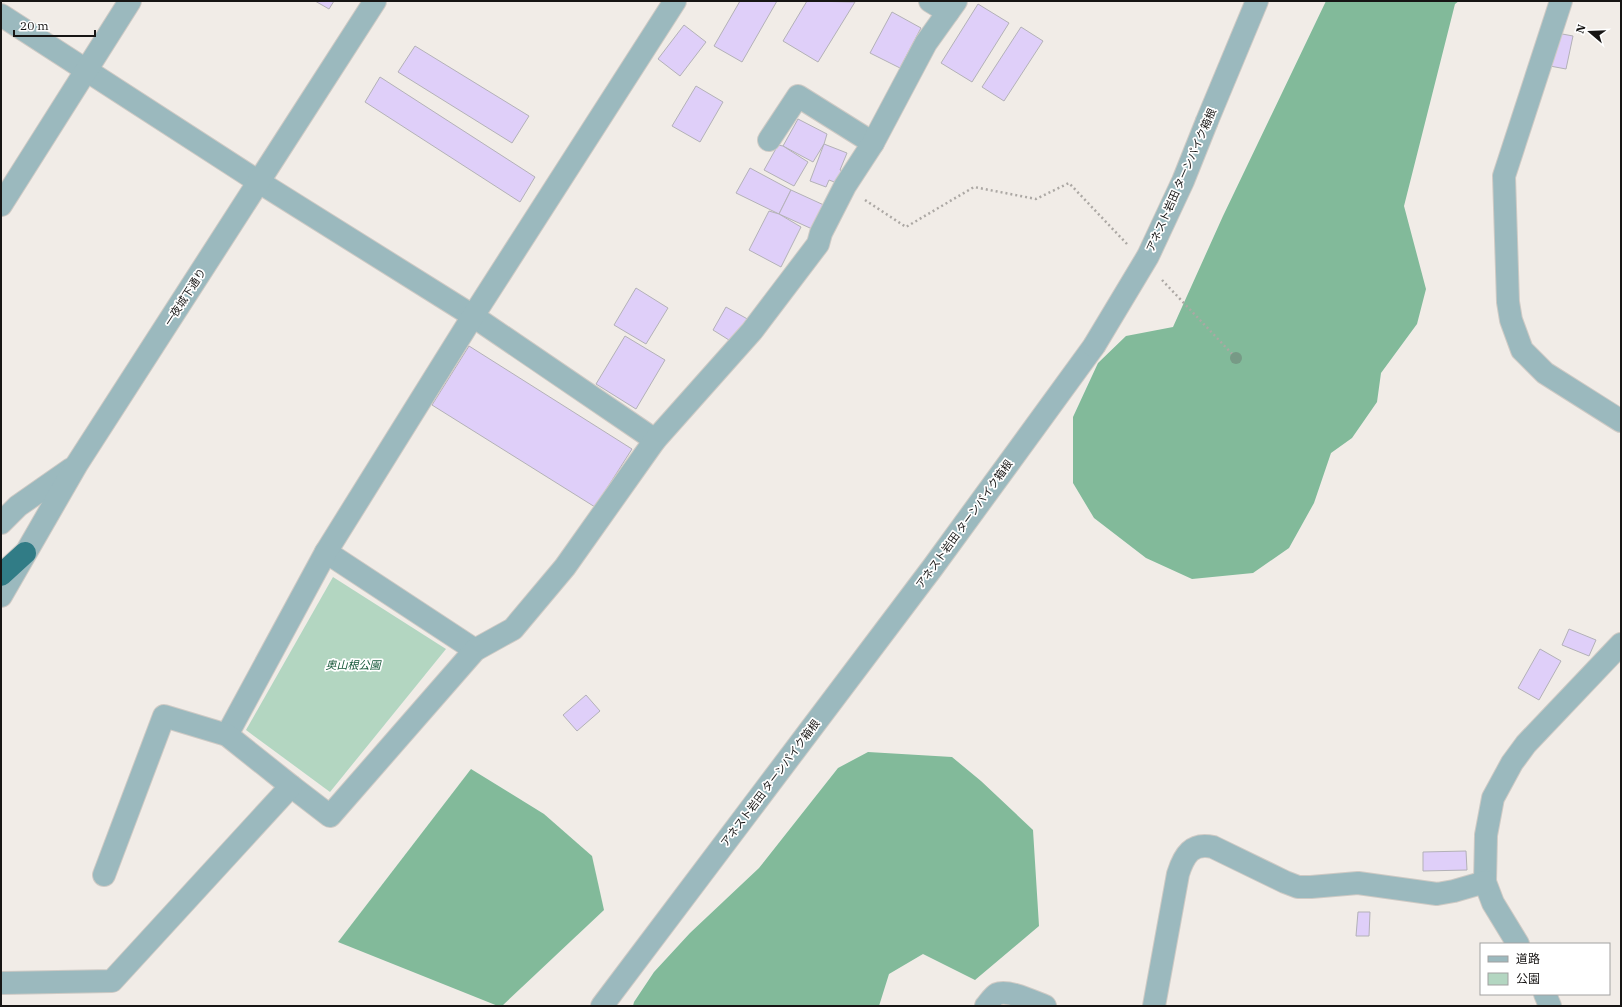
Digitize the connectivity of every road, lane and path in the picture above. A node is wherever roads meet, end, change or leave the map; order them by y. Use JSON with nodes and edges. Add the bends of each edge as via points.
{"nodes":[{"id":1,"x":130,"y":1,"type":"edge"},
{"id":2,"x":375,"y":1,"type":"edge"},
{"id":3,"x":675,"y":1,"type":"edge"},
{"id":4,"x":1257,"y":1,"type":"edge"},
{"id":5,"x":1561,"y":1,"type":"edge"},
{"id":6,"x":945,"y":5,"type":"edge"},
{"id":7,"x":1,"y":15,"type":"edge"},
{"id":8,"x":85,"y":70,"type":"junction"},
{"id":9,"x":769,"y":140,"type":"dead end"},
{"id":10,"x":873,"y":143,"type":"junction"},
{"id":11,"x":259,"y":182,"type":"junction"},
{"id":12,"x":845,"y":186,"type":"junction"},
{"id":13,"x":1,"y":205,"type":"edge"},
{"id":14,"x":1127,"y":244,"type":"dead end"},
{"id":15,"x":1161,"y":280,"type":"dead end"},
{"id":16,"x":473,"y":316,"type":"junction"},
{"id":17,"x":1236,"y":358,"type":"dead end"},
{"id":18,"x":1621,"y":420,"type":"edge"},
{"id":19,"x":656,"y":440,"type":"junction"},
{"id":20,"x":77,"y":464,"type":"junction"},
{"id":21,"x":1,"y":523,"type":"edge"},
{"id":22,"x":326,"y":552,"type":"junction"},
{"id":23,"x":25,"y":553,"type":"junction"},
{"id":24,"x":1,"y":575,"type":"edge"},
{"id":25,"x":1,"y":596,"type":"edge"},
{"id":26,"x":1621,"y":644,"type":"edge"},
{"id":27,"x":475,"y":650,"type":"junction"},
{"id":28,"x":227,"y":735,"type":"junction"},
{"id":29,"x":291,"y":786,"type":"junction"},
{"id":30,"x":104,"y":876,"type":"dead end"},
{"id":31,"x":1485,"y":882,"type":"junction"},
{"id":32,"x":1517,"y":943,"type":"edge"},
{"id":33,"x":2,"y":980,"type":"edge"},
{"id":34,"x":1545,"y":995,"type":"edge"},
{"id":35,"x":602,"y":1006,"type":"edge"},
{"id":36,"x":986,"y":1006,"type":"edge"},
{"id":37,"x":1045,"y":1006,"type":"edge"},
{"id":38,"x":1154,"y":1006,"type":"edge"},
{"id":39,"x":1550,"y":1006,"type":"edge"}],
"edges":[{"from":1,"to":8,"type":"street"},
{"from":2,"to":11,"type":"street","name":"一夜城下通り"},
{"from":3,"to":16,"type":"street"},
{"from":4,"to":35,"type":"street","name":"アネスト岩田 ターンパイク箱根","bridge":true,"via":[[1183,181],[1148,256],[1094,346],[933,568]]},
{"from":5,"to":18,"type":"street","via":[[1504,176],[1508,302],[1511,320],[1522,350],[1545,373]]},
{"from":6,"to":10,"type":"street"},
{"from":7,"to":8,"type":"street"},
{"from":8,"to":11,"type":"street"},
{"from":8,"to":13,"type":"street"},
{"from":9,"to":10,"type":"street","via":[[798,96]]},
{"from":10,"to":12,"type":"street"},
{"from":11,"to":16,"type":"street"},
{"from":11,"to":20,"type":"street","name":"一夜城下通り"},
{"from":12,"to":14,"type":"path","via":[[906,227],[974,187],[1036,199],[1069,184]]},
{"from":12,"to":19,"type":"street","via":[[818,244],[752,331]]},
{"from":15,"to":17,"type":"path"},
{"from":16,"to":19,"type":"street"},
{"from":16,"to":22,"type":"street"},
{"from":19,"to":27,"type":"street","via":[[565,567],[513,629]]},
{"from":20,"to":21,"type":"street","via":[[18,506]]},
{"from":20,"to":23,"type":"street","name":"一夜城下通り"},
{"from":22,"to":27,"type":"street"},
{"from":22,"to":28,"type":"street"},
{"from":23,"to":24,"type":"highway"},
{"from":23,"to":25,"type":"street","name":"一夜城下通り"},
{"from":26,"to":31,"type":"street","via":[[1526,744],[1512,763],[1493,798],[1488,816]]},
{"from":27,"to":29,"type":"street","via":[[330,816]]},
{"from":28,"to":29,"type":"street"},
{"from":28,"to":30,"type":"street","via":[[164,716]]},
{"from":29,"to":33,"type":"street","via":[[112,981]]},
{"from":31,"to":32,"type":"street","via":[[1493,904]]},
{"from":31,"to":38,"type":"street","via":[[1437,894],[1358,883],[1298,887],[1214,847],[1198,846],[1189,852],[1178,874]]},
{"from":34,"to":39,"type":"street"},
{"from":36,"to":37,"type":"street","via":[[998,994],[1006,993]]}]}
